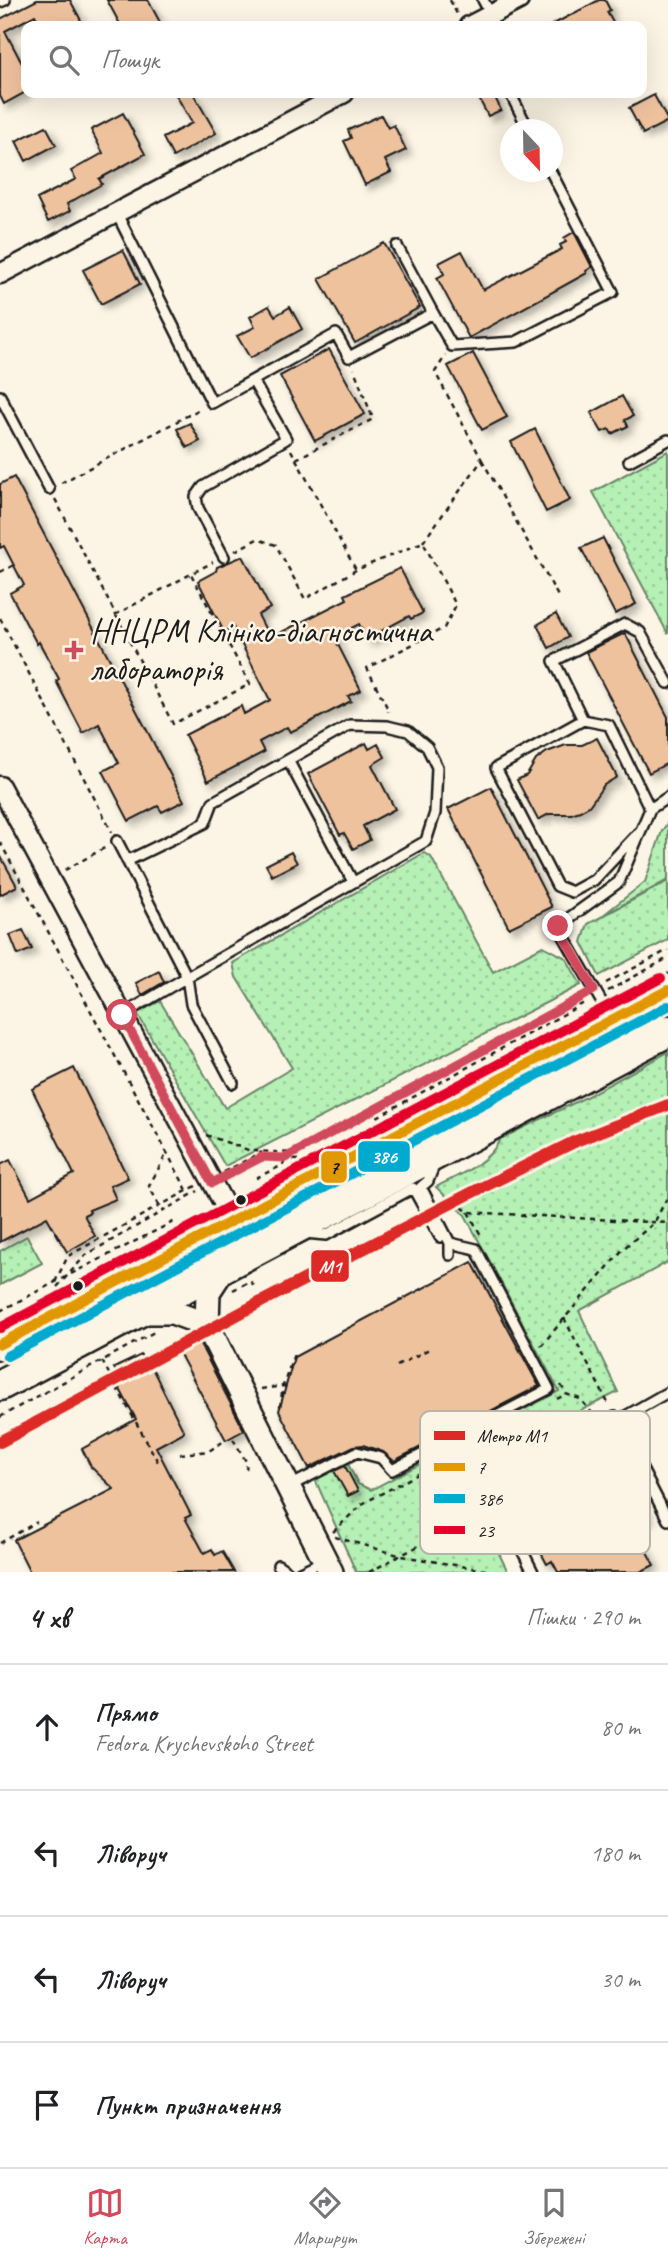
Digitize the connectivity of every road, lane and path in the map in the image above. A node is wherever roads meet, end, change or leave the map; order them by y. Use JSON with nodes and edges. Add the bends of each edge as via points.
{"nodes":[{"id":1,"x":450,"y":0,"type":"edge"},
{"id":2,"x":519,"y":0,"type":"edge"},
{"id":3,"x":475,"y":18,"type":"edge"},
{"id":4,"x":334,"y":98,"type":"edge"},
{"id":5,"x":513,"y":98,"type":"edge"},
{"id":6,"x":523,"y":119,"type":"edge"},
{"id":7,"x":556,"y":182,"type":"edge"},
{"id":8,"x":116,"y":212,"type":"junction"},
{"id":9,"x":397,"y":246,"type":"dead end"},
{"id":10,"x":0,"y":274,"type":"edge"},
{"id":11,"x":433,"y":313,"type":"junction"},
{"id":12,"x":452,"y":346,"type":"junction"},
{"id":13,"x":349,"y":357,"type":"junction"},
{"id":14,"x":253,"y":381,"type":"junction"},
{"id":15,"x":0,"y":396,"type":"edge"},
{"id":16,"x":212,"y":403,"type":"junction"},
{"id":17,"x":286,"y":439,"type":"junction"},
{"id":18,"x":668,"y":440,"type":"edge"},
{"id":19,"x":296,"y":459,"type":"junction"},
{"id":20,"x":482,"y":460,"type":"junction"},
{"id":21,"x":629,"y":461,"type":"dead end"},
{"id":22,"x":49,"y":489,"type":"junction"},
{"id":23,"x":423,"y":542,"type":"junction"},
{"id":24,"x":224,"y":557,"type":"junction"},
{"id":25,"x":14,"y":565,"type":"dead end"},
{"id":26,"x":356,"y":570,"type":"junction"},
{"id":27,"x":0,"y":572,"type":"edge"},
{"id":28,"x":191,"y":574,"type":"junction"},
{"id":29,"x":559,"y":598,"type":"dead end"},
{"id":30,"x":115,"y":615,"type":"junction"},
{"id":31,"x":0,"y":618,"type":"edge"},
{"id":32,"x":668,"y":683,"type":"edge"},
{"id":33,"x":583,"y":720,"type":"junction"},
{"id":34,"x":387,"y":726,"type":"junction"},
{"id":35,"x":288,"y":760,"type":"junction"},
{"id":36,"x":1,"y":788,"type":"edge"},
{"id":37,"x":668,"y":797,"type":"edge"},
{"id":38,"x":650,"y":809,"type":"junction"},
{"id":39,"x":641,"y":830,"type":"junction"},
{"id":40,"x":117,"y":841,"type":"junction"},
{"id":41,"x":0,"y":842,"type":"edge"},
{"id":42,"x":127,"y":861,"type":"junction"},
{"id":43,"x":60,"y":873,"type":"dead end"},
{"id":44,"x":353,"y":882,"type":"junction"},
{"id":45,"x":668,"y":950,"type":"edge"},
{"id":46,"x":668,"y":957,"type":"edge"},
{"id":47,"x":187,"y":977,"type":"junction"},
{"id":48,"x":668,"y":990,"type":"edge"},
{"id":49,"x":601,"y":1002,"type":"junction"},
{"id":50,"x":122,"y":1015,"type":"junction"},
{"id":51,"x":668,"y":1031,"type":"edge"},
{"id":52,"x":233,"y":1083,"type":"dead end"},
{"id":53,"x":369,"y":1121,"type":"dead end"},
{"id":54,"x":200,"y":1133,"type":"dead end"},
{"id":55,"x":439,"y":1152,"type":"junction"},
{"id":56,"x":167,"y":1153,"type":"junction"},
{"id":57,"x":294,"y":1154,"type":"junction"},
{"id":58,"x":285,"y":1158,"type":"junction"},
{"id":59,"x":297,"y":1160,"type":"dead end"},
{"id":60,"x":256,"y":1178,"type":"dead end"},
{"id":61,"x":212,"y":1183,"type":"junction"},
{"id":62,"x":668,"y":1196,"type":"edge"},
{"id":63,"x":159,"y":1205,"type":"junction"},
{"id":64,"x":462,"y":1207,"type":"dead end"},
{"id":65,"x":177,"y":1220,"type":"dead end"},
{"id":66,"x":435,"y":1220,"type":"junction"},
{"id":67,"x":233,"y":1221,"type":"junction"},
{"id":68,"x":654,"y":1223,"type":"junction"},
{"id":69,"x":668,"y":1223,"type":"edge"},
{"id":70,"x":286,"y":1232,"type":"junction"},
{"id":71,"x":440,"y":1237,"type":"dead end"},
{"id":72,"x":450,"y":1243,"type":"junction"},
{"id":73,"x":450,"y":1255,"type":"dead end"},
{"id":74,"x":68,"y":1275,"type":"junction"},
{"id":75,"x":228,"y":1277,"type":"junction"},
{"id":76,"x":55,"y":1282,"type":"junction"},
{"id":77,"x":257,"y":1289,"type":"dead end"},
{"id":78,"x":53,"y":1292,"type":"dead end"},
{"id":79,"x":0,"y":1311,"type":"edge"},
{"id":80,"x":564,"y":1318,"type":"junction"},
{"id":81,"x":146,"y":1322,"type":"junction"},
{"id":82,"x":207,"y":1325,"type":"junction"},
{"id":83,"x":0,"y":1344,"type":"edge"},
{"id":84,"x":541,"y":1346,"type":"dead end"},
{"id":85,"x":429,"y":1349,"type":"dead end"},
{"id":86,"x":294,"y":1354,"type":"dead end"},
{"id":87,"x":102,"y":1361,"type":"junction"},
{"id":88,"x":397,"y":1366,"type":"dead end"},
{"id":89,"x":0,"y":1385,"type":"edge"},
{"id":90,"x":284,"y":1386,"type":"junction"},
{"id":91,"x":258,"y":1389,"type":"dead end"},
{"id":92,"x":668,"y":1392,"type":"edge"},
{"id":93,"x":554,"y":1401,"type":"dead end"},
{"id":94,"x":280,"y":1407,"type":"dead end"},
{"id":95,"x":505,"y":1411,"type":"edge"},
{"id":96,"x":591,"y":1411,"type":"edge"},
{"id":97,"x":612,"y":1411,"type":"edge"},
{"id":98,"x":631,"y":1411,"type":"edge"},
{"id":99,"x":0,"y":1418,"type":"edge"},
{"id":100,"x":233,"y":1439,"type":"dead end"},
{"id":101,"x":224,"y":1441,"type":"dead end"},
{"id":102,"x":180,"y":1454,"type":"dead end"},
{"id":103,"x":420,"y":1455,"type":"edge"},
{"id":104,"x":158,"y":1462,"type":"dead end"},
{"id":105,"x":246,"y":1469,"type":"dead end"},
{"id":106,"x":420,"y":1473,"type":"edge"},
{"id":107,"x":650,"y":1485,"type":"edge"},
{"id":108,"x":288,"y":1487,"type":"junction"},
{"id":109,"x":668,"y":1520,"type":"edge"},
{"id":110,"x":37,"y":1522,"type":"dead end"},
{"id":111,"x":0,"y":1543,"type":"edge"},
{"id":112,"x":420,"y":1546,"type":"edge"},
{"id":113,"x":524,"y":1554,"type":"edge"},
{"id":114,"x":402,"y":1556,"type":"junction"},
{"id":115,"x":278,"y":1565,"type":"dead end"},
{"id":116,"x":328,"y":1566,"type":"edge"},
{"id":117,"x":288,"y":1572,"type":"edge"},
{"id":118,"x":300,"y":1572,"type":"edge"},
{"id":119,"x":369,"y":1572,"type":"edge"},
{"id":120,"x":496,"y":1572,"type":"edge"},
{"id":121,"x":533,"y":1572,"type":"edge"}],
"edges":[{"from":1,"to":3,"type":"path"},
{"from":2,"to":3,"type":"street"},
{"from":4,"to":8,"type":"street"},
{"from":5,"to":6,"type":"lane"},
{"from":7,"to":12,"type":"lane","via":[[613,292],[516,342]]},
{"from":8,"to":10,"type":"street"},
{"from":8,"to":16,"type":"lane"},
{"from":9,"to":11,"type":"lane"},
{"from":11,"to":12,"type":"lane"},
{"from":11,"to":13,"type":"lane"},
{"from":12,"to":20,"type":"path","via":[[435,372]]},
{"from":13,"to":14,"type":"lane","via":[[336,334]]},
{"from":13,"to":19,"type":"path","via":[[373,419]]},
{"from":14,"to":16,"type":"lane"},
{"from":14,"to":17,"type":"lane"},
{"from":15,"to":22,"type":"lane"},
{"from":16,"to":22,"type":"path"},
{"from":17,"to":19,"type":"path"},
{"from":17,"to":24,"type":"lane","via":[[203,487],[196,498]]},
{"from":18,"to":21,"type":"lane"},
{"from":19,"to":26,"type":"path"},
{"from":20,"to":23,"type":"path"},
{"from":20,"to":29,"type":"path"},
{"from":22,"to":30,"type":"path"},
{"from":23,"to":26,"type":"path"},
{"from":23,"to":34,"type":"path","via":[[456,604],[444,628],[367,668],[388,709]]},
{"from":24,"to":26,"type":"path","via":[[257,539],[276,545],[305,599]]},
{"from":24,"to":28,"type":"path"},
{"from":25,"to":27,"type":"path"},
{"from":28,"to":30,"type":"path"},
{"from":28,"to":30,"type":"path","via":[[250,684],[173,724]]},
{"from":31,"to":40,"type":"path"},
{"from":32,"to":33,"type":"lane","via":[[640,632],[625,624],[554,661]]},
{"from":33,"to":38,"type":"lane","via":[[609,725]]},
{"from":33,"to":39,"type":"lane","via":[[496,768],[557,886],[572,892],[594,880]]},
{"from":34,"to":35,"type":"lane","via":[[350,725]]},
{"from":34,"to":44,"type":"lane","via":[[408,731],[427,747],[437,768],[435,813],[426,841]]},
{"from":35,"to":42,"type":"lane","via":[[214,802],[205,823]]},
{"from":35,"to":44,"type":"lane"},
{"from":36,"to":50,"type":"street"},
{"from":37,"to":38,"type":"lane"},
{"from":38,"to":39,"type":"lane"},
{"from":39,"to":49,"type":"lane","via":[[619,882],[558,926]]},
{"from":40,"to":42,"type":"lane"},
{"from":40,"to":43,"type":"path"},
{"from":41,"to":56,"type":"path"},
{"from":42,"to":47,"type":"lane"},
{"from":44,"to":47,"type":"lane"},
{"from":45,"to":49,"type":"path"},
{"from":46,"to":49,"type":"path"},
{"from":47,"to":50,"type":"lane"},
{"from":47,"to":52,"type":"lane","via":[[191,1004]]},
{"from":48,"to":49,"type":"main road"},
{"from":49,"to":53,"type":"path"},
{"from":49,"to":57,"type":"path"},
{"from":49,"to":67,"type":"main road"},
{"from":50,"to":61,"type":"street"},
{"from":51,"to":55,"type":"main road"},
{"from":54,"to":57,"type":"path","via":[[251,1151]]},
{"from":55,"to":66,"type":"lane","via":[[428,1181],[421,1185]]},
{"from":55,"to":70,"type":"main road"},
{"from":56,"to":63,"type":"path","via":[[149,1186]]},
{"from":56,"to":63,"type":"path","via":[[187,1190]]},
{"from":57,"to":58,"type":"path"},
{"from":58,"to":59,"type":"path"},
{"from":58,"to":60,"type":"path","via":[[283,1165]]},
{"from":58,"to":61,"type":"path","via":[[262,1157]]},
{"from":61,"to":67,"type":"street"},
{"from":61,"to":74,"type":"path","via":[[86,1255]]},
{"from":62,"to":68,"type":"path"},
{"from":63,"to":76,"type":"path","via":[[68,1256]]},
{"from":64,"to":68,"type":"path","via":[[468,1212]]},
{"from":65,"to":74,"type":"path"},
{"from":66,"to":70,"type":"lane","via":[[412,1188],[326,1235]]},
{"from":66,"to":71,"type":"lane"},
{"from":66,"to":72,"type":"lane"},
{"from":67,"to":83,"type":"main road"},
{"from":68,"to":69,"type":"path"},
{"from":68,"to":80,"type":"path","via":[[624,1248]]},
{"from":70,"to":75,"type":"main road"},
{"from":72,"to":73,"type":"lane"},
{"from":72,"to":95,"type":"lane","via":[[476,1249],[549,1388]]},
{"from":74,"to":76,"type":"path"},
{"from":74,"to":78,"type":"path"},
{"from":75,"to":77,"type":"path","via":[[250,1281]]},
{"from":75,"to":81,"type":"main road"},
{"from":75,"to":82,"type":"street","via":[[208,1292]]},
{"from":76,"to":79,"type":"path"},
{"from":80,"to":84,"type":"path"},
{"from":80,"to":97,"type":"path"},
{"from":81,"to":82,"type":"street","via":[[172,1312]]},
{"from":81,"to":87,"type":"path"},
{"from":81,"to":89,"type":"main road"},
{"from":82,"to":108,"type":"street","via":[[228,1356]]},
{"from":85,"to":88,"type":"path"},
{"from":86,"to":90,"type":"path"},
{"from":87,"to":99,"type":"path"},
{"from":87,"to":104,"type":"path"},
{"from":90,"to":91,"type":"path"},
{"from":90,"to":94,"type":"path"},
{"from":92,"to":98,"type":"lane"},
{"from":93,"to":96,"type":"path","via":[[566,1394],[580,1399]]},
{"from":100,"to":105,"type":"path"},
{"from":101,"to":102,"type":"path","via":[[209,1451]]},
{"from":103,"to":108,"type":"lane","via":[[392,1470],[381,1458],[357,1452]]},
{"from":106,"to":114,"type":"path","via":[[362,1504],[330,1535]]},
{"from":107,"to":109,"type":"lane"},
{"from":108,"to":116,"type":"street"},
{"from":110,"to":111,"type":"path"},
{"from":112,"to":114,"type":"path"},
{"from":113,"to":121,"type":"lane"},
{"from":114,"to":119,"type":"path"},
{"from":114,"to":120,"type":"path"},
{"from":115,"to":117,"type":"lane"},
{"from":116,"to":118,"type":"lane"}]}
